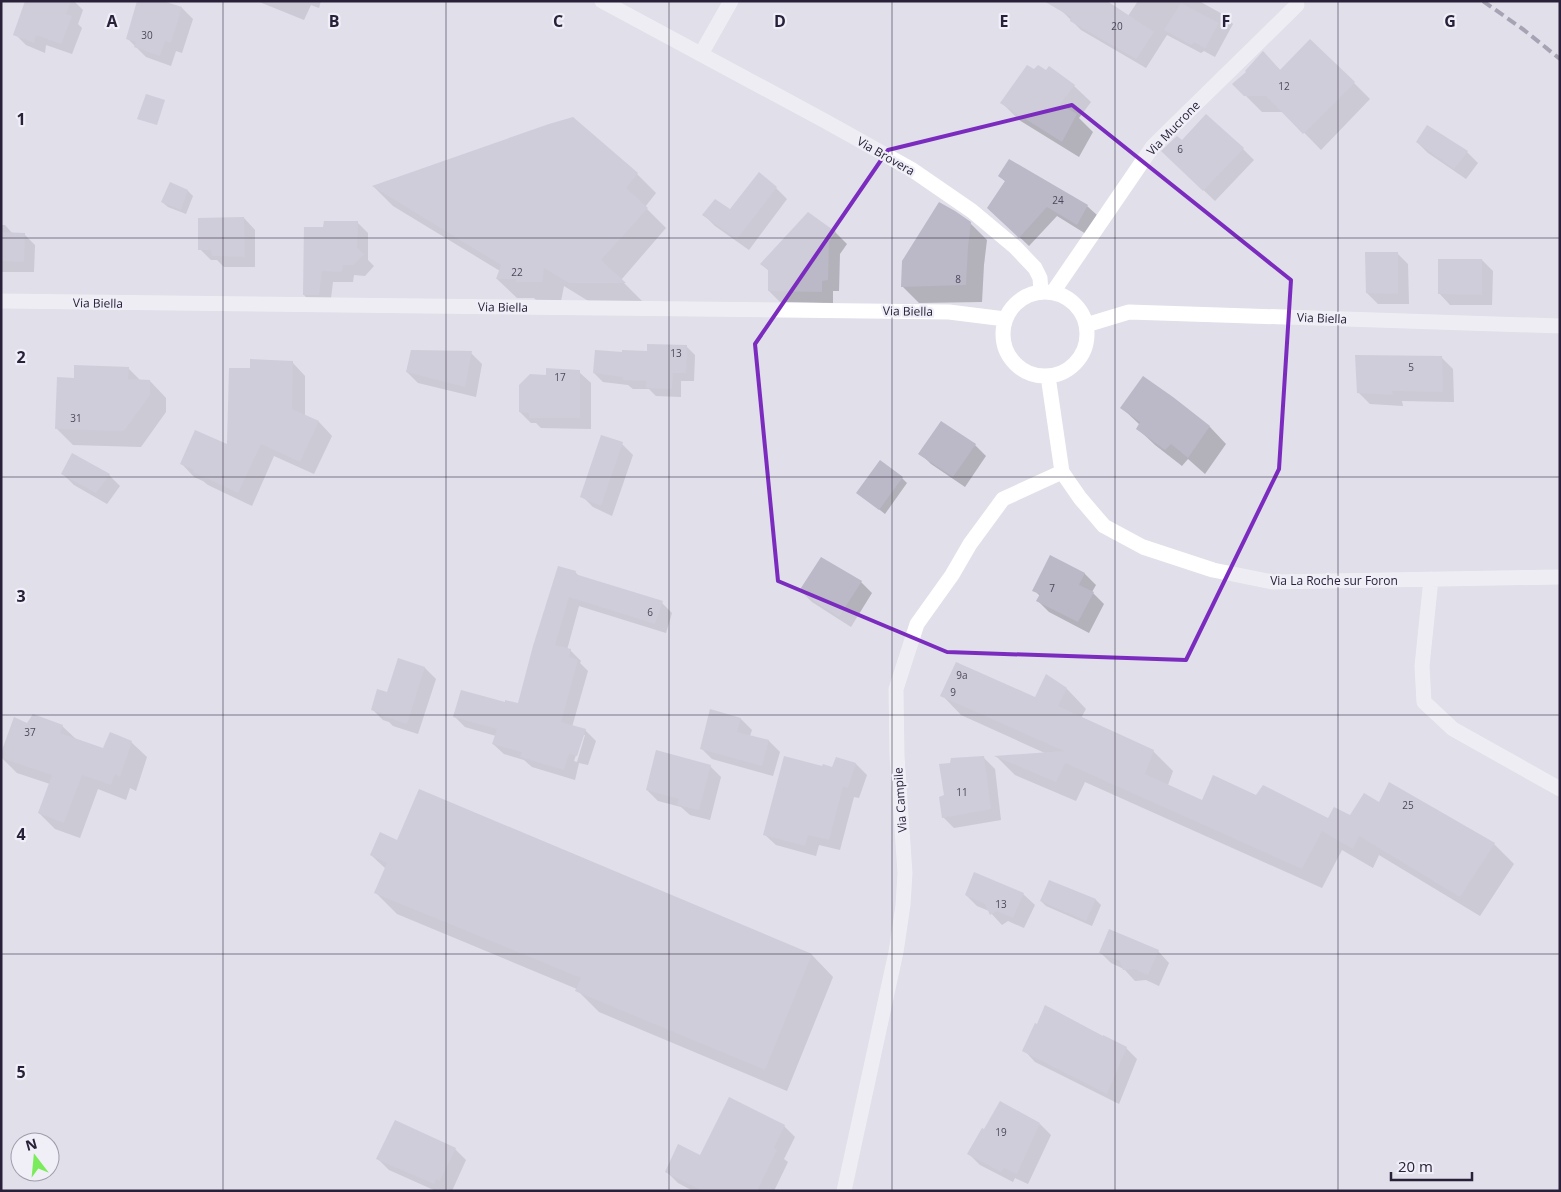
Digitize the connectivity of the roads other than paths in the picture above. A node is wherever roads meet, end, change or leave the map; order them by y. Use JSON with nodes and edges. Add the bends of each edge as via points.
{"nodes":[{"id":1,"x":602,"y":1,"type":"edge"},
{"id":2,"x":731,"y":1,"type":"edge"},
{"id":3,"x":1297,"y":6,"type":"dead end"},
{"id":4,"x":701,"y":54,"type":"junction"},
{"id":5,"x":1047,"y":292,"type":"junction"},
{"id":6,"x":1,"y":301,"type":"edge"},
{"id":7,"x":1005,"y":320,"type":"junction"},
{"id":8,"x":1086,"y":325,"type":"junction"},
{"id":9,"x":1560,"y":326,"type":"edge"},
{"id":10,"x":1048,"y":376,"type":"junction"},
{"id":11,"x":1062,"y":472,"type":"junction"},
{"id":12,"x":1560,"y":577,"type":"edge"},
{"id":13,"x":1430,"y":579,"type":"junction"},
{"id":14,"x":1560,"y":789,"type":"edge"},
{"id":15,"x":844,"y":1191,"type":"edge"}],
"edges":[{"from":1,"to":4,"type":"street","name":"Via Brovera"},
{"from":2,"to":4,"type":"street"},
{"from":3,"to":5,"type":"street","name":"Via Mucrone","via":[[1153,146]]},
{"from":4,"to":5,"type":"street","name":"Via Brovera","via":[[911,169],[972,211],[1015,247],[1034,268]]},
{"from":5,"to":7,"type":"street","via":[[1029,294],[1019,300]]},
{"from":5,"to":8,"type":"street","via":[[1065,297],[1074,304]]},
{"from":6,"to":7,"type":"street","name":"Via Biella","via":[[949,312]]},
{"from":7,"to":10,"type":"street","via":[[1003,344],[1015,365],[1025,372]]},
{"from":8,"to":9,"type":"street","name":"Via Biella","via":[[1129,312]]},
{"from":8,"to":10,"type":"street","via":[[1087,339],[1074,364]]},
{"from":10,"to":11,"type":"street","name":"Via La Roche sur Foron"},
{"from":11,"to":13,"type":"street","name":"Via La Roche sur Foron","via":[[1104,526],[1143,547],[1213,570],[1272,582]]},
{"from":11,"to":15,"type":"street","name":"Via Campile","via":[[1003,499],[916,624],[896,689],[905,873],[903,905],[896,952]]},
{"from":12,"to":13,"type":"street","name":"Via La Roche sur Foron"},
{"from":13,"to":14,"type":"street","via":[[1422,666],[1424,702],[1453,729]]}]}
